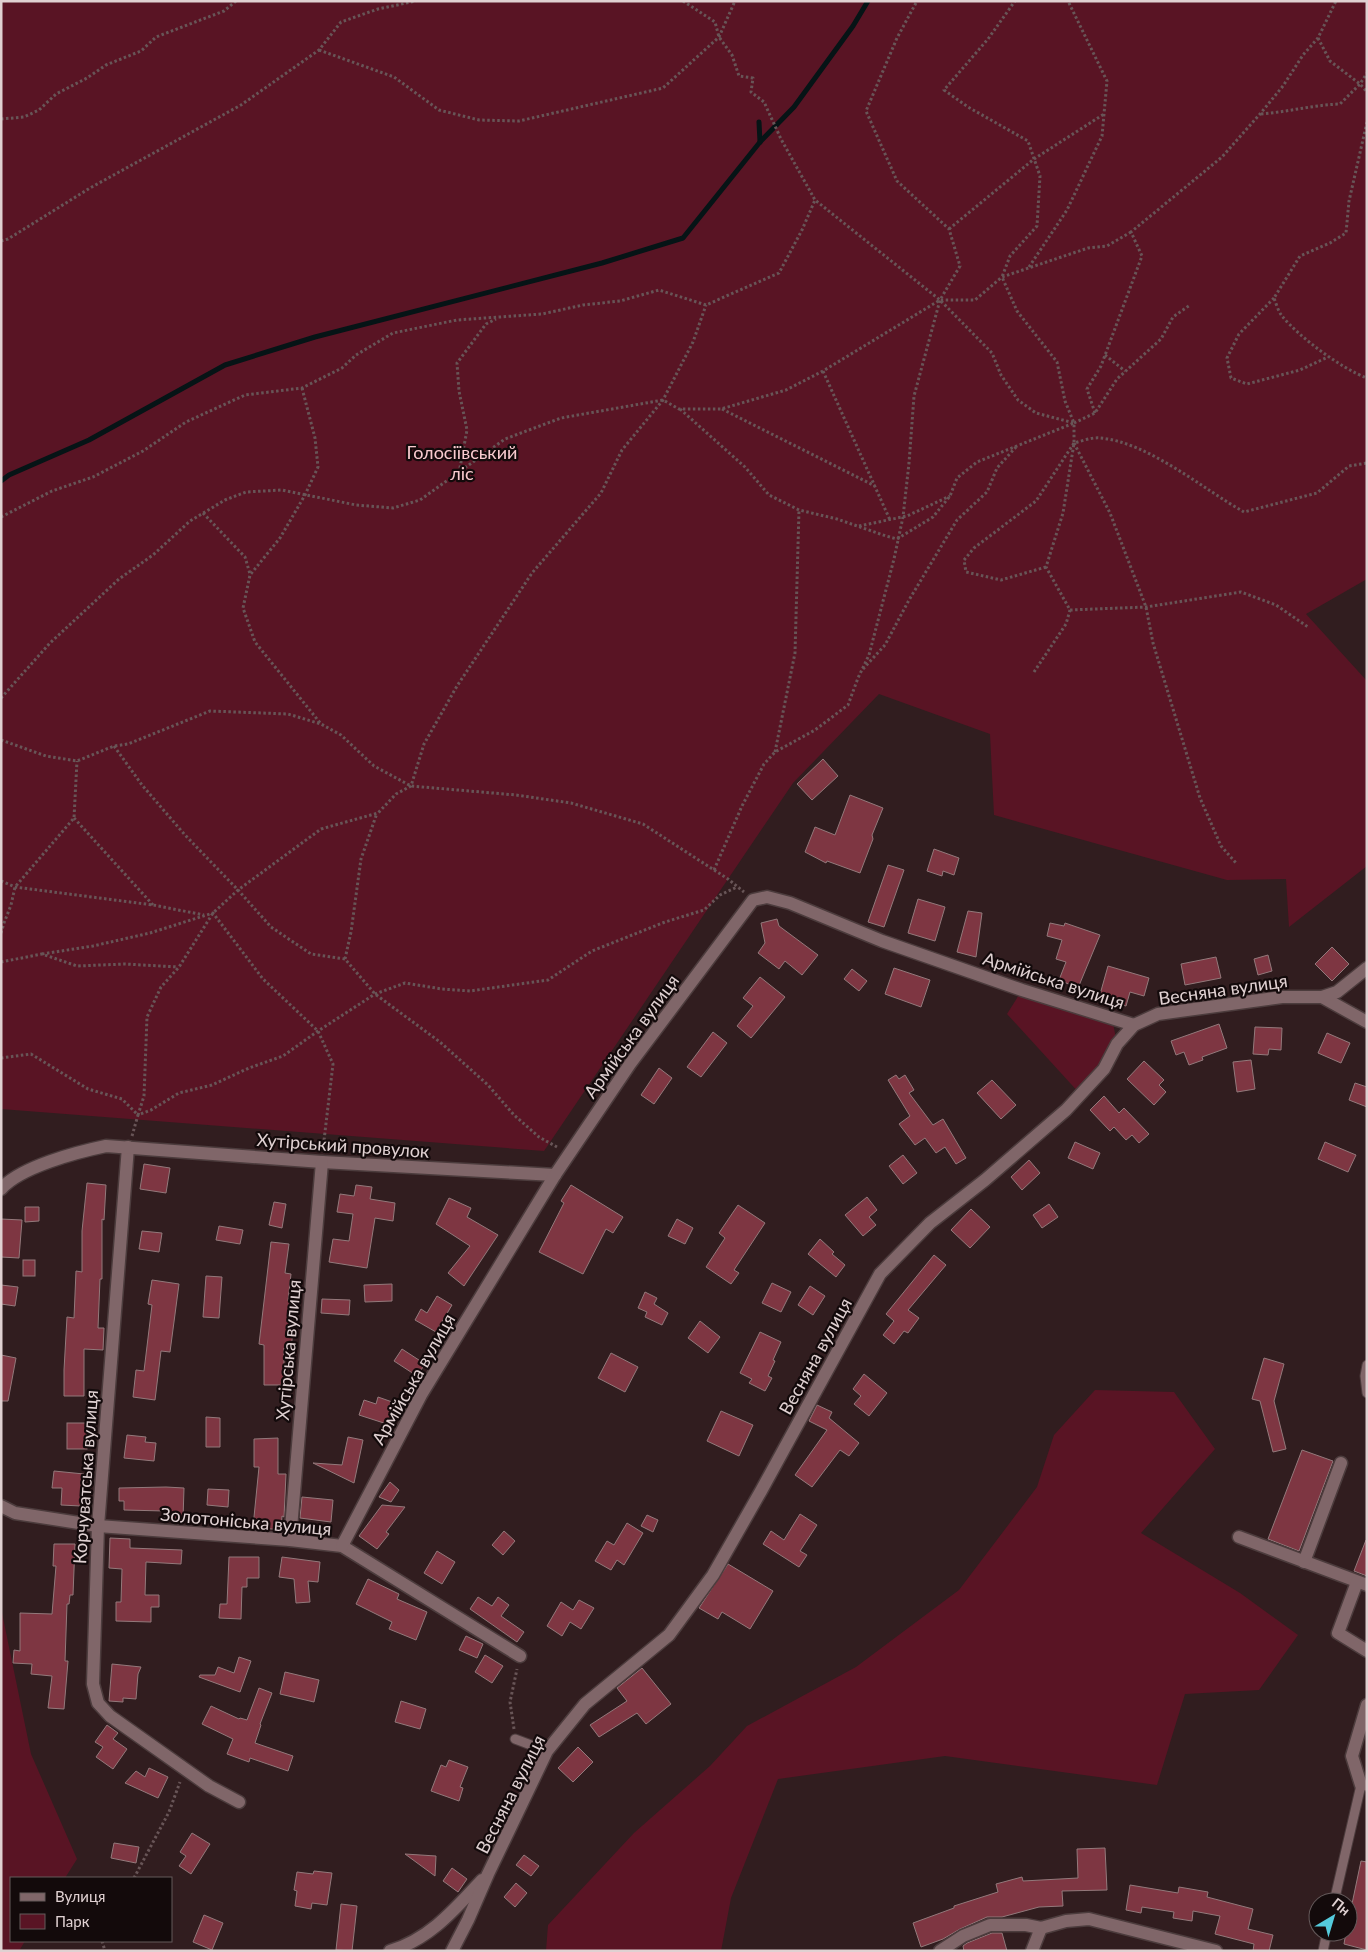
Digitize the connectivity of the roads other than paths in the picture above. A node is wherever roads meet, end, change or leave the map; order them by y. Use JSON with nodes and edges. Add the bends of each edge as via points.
{"nodes":[{"id":1,"x":1367,"y":968,"type":"edge"},
{"id":2,"x":1322,"y":997,"type":"junction"},
{"id":3,"x":1367,"y":1022,"type":"edge"},
{"id":4,"x":1134,"y":1025,"type":"junction"},
{"id":5,"x":128,"y":1147,"type":"junction"},
{"id":6,"x":322,"y":1162,"type":"junction"},
{"id":7,"x":555,"y":1175,"type":"junction"},
{"id":8,"x":1,"y":1189,"type":"edge"},
{"id":9,"x":1367,"y":1365,"type":"edge"},
{"id":10,"x":1367,"y":1393,"type":"edge"},
{"id":11,"x":1342,"y":1463,"type":"dead end"},
{"id":12,"x":1,"y":1506,"type":"edge"},
{"id":13,"x":98,"y":1526,"type":"junction"},
{"id":14,"x":1239,"y":1538,"type":"dead end"},
{"id":15,"x":290,"y":1540,"type":"junction"},
{"id":16,"x":342,"y":1546,"type":"junction"},
{"id":17,"x":1304,"y":1562,"type":"junction"},
{"id":18,"x":1362,"y":1584,"type":"edge"},
{"id":19,"x":1367,"y":1651,"type":"edge"},
{"id":20,"x":520,"y":1656,"type":"road end"},
{"id":21,"x":1367,"y":1705,"type":"edge"},
{"id":22,"x":515,"y":1740,"type":"road end"},
{"id":23,"x":547,"y":1751,"type":"junction"},
{"id":24,"x":1364,"y":1785,"type":"edge"},
{"id":25,"x":239,"y":1802,"type":"dead end"},
{"id":26,"x":488,"y":1874,"type":"junction"},
{"id":27,"x":1337,"y":1892,"type":"edge"},
{"id":28,"x":1040,"y":1928,"type":"junction"},
{"id":29,"x":390,"y":1951,"type":"edge"},
{"id":30,"x":452,"y":1951,"type":"edge"},
{"id":31,"x":940,"y":1951,"type":"edge"},
{"id":32,"x":1032,"y":1951,"type":"edge"},
{"id":33,"x":1216,"y":1951,"type":"edge"}],
"edges":[{"from":1,"to":2,"type":"street","name":"Весняна вулиця","via":[[1337,992]]},
{"from":2,"to":3,"type":"street"},
{"from":2,"to":4,"type":"street","name":"Весняна вулиця","via":[[1282,997],[1158,1014]]},
{"from":4,"to":7,"type":"street","name":"Армійська вулиця","via":[[882,941],[790,903],[767,897],[754,900],[630,1064]]},
{"from":4,"to":23,"type":"street","name":"Весняна вулиця","via":[[1117,1044],[1104,1069],[1066,1110],[930,1223],[880,1274],[713,1575],[669,1635],[585,1704]]},
{"from":5,"to":6,"type":"street","name":"Хутірський провулок"},
{"from":5,"to":8,"type":"street","via":[[106,1146],[44,1163],[6,1183]]},
{"from":5,"to":13,"type":"street","name":"Корчуватська вулиця"},
{"from":6,"to":7,"type":"street","name":"Хутірський провулок"},
{"from":6,"to":15,"type":"street","name":"Хутірська вулиця"},
{"from":7,"to":16,"type":"street","name":"Армійська вулиця","via":[[421,1396]]},
{"from":9,"to":10,"type":"lane"},
{"from":11,"to":17,"type":"street"},
{"from":12,"to":13,"type":"street","name":"Золотоніська вулиця","via":[[15,1513]]},
{"from":13,"to":15,"type":"street","name":"Золотоніська вулиця"},
{"from":13,"to":25,"type":"street","name":"Корчуватська вулиця","via":[[93,1684],[98,1702],[110,1716],[209,1786]]},
{"from":14,"to":17,"type":"street"},
{"from":15,"to":16,"type":"street","name":"Золотоніська вулиця"},
{"from":16,"to":20,"type":"street","name":"Золотоніська вулиця"},
{"from":17,"to":18,"type":"street"},
{"from":18,"to":19,"type":"street","via":[[1338,1633]]},
{"from":21,"to":24,"type":"street","via":[[1352,1756]]},
{"from":22,"to":23,"type":"lane"},
{"from":23,"to":26,"type":"street","name":"Весняна вулиця"},
{"from":24,"to":27,"type":"lane"},
{"from":26,"to":29,"type":"street","via":[[443,1921],[413,1942]]},
{"from":26,"to":30,"type":"street","name":"Весняна вулиця"},
{"from":28,"to":31,"type":"street","via":[[990,1925],[963,1936]]},
{"from":28,"to":32,"type":"street"},
{"from":28,"to":33,"type":"street","via":[[1089,1919]]}]}
